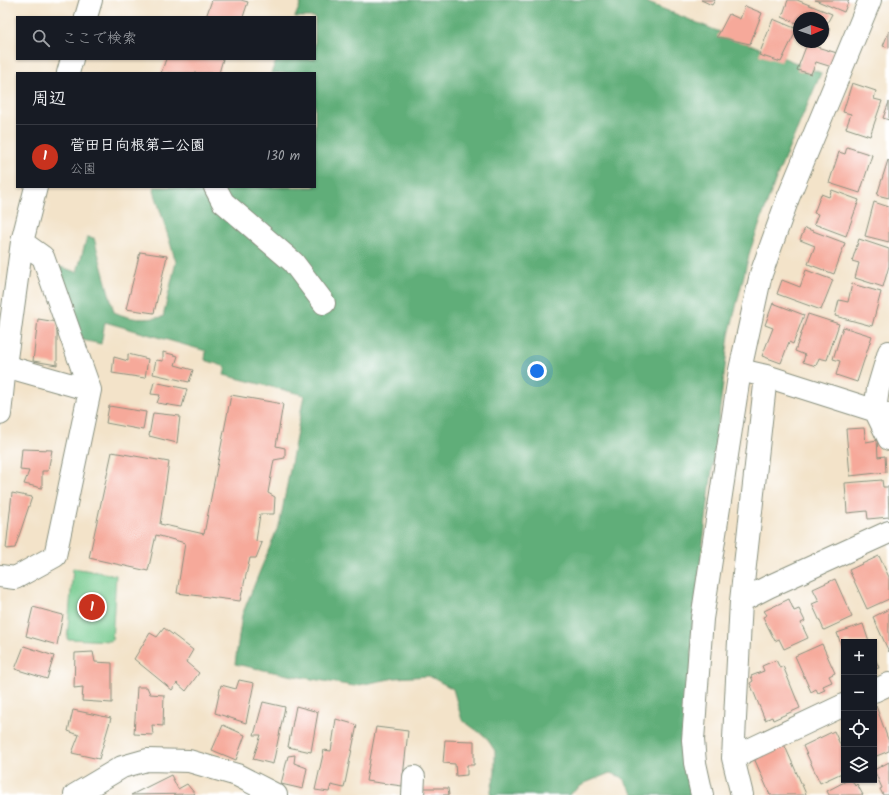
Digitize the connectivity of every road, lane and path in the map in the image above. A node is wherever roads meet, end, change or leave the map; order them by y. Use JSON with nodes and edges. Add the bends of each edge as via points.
{"nodes":[{"id":1,"x":91,"y":0,"type":"edge"},
{"id":2,"x":870,"y":0,"type":"edge"},
{"id":3,"x":86,"y":16,"type":"edge"},
{"id":4,"x":72,"y":60,"type":"edge"},
{"id":5,"x":68,"y":72,"type":"edge"},
{"id":6,"x":36,"y":188,"type":"edge"},
{"id":7,"x":216,"y":188,"type":"edge"},
{"id":8,"x":22,"y":242,"type":"junction"},
{"id":9,"x":324,"y":303,"type":"dead end"},
{"id":10,"x":889,"y":352,"type":"edge"},
{"id":11,"x":4,"y":359,"type":"edge"},
{"id":12,"x":740,"y":370,"type":"junction"},
{"id":13,"x":766,"y":376,"type":"junction"},
{"id":14,"x":90,"y":390,"type":"junction"},
{"id":15,"x":882,"y":413,"type":"edge"},
{"id":16,"x":0,"y":414,"type":"edge"},
{"id":17,"x":889,"y":439,"type":"edge"},
{"id":18,"x":889,"y":532,"type":"edge"},
{"id":19,"x":0,"y":576,"type":"edge"},
{"id":20,"x":741,"y":601,"type":"junction"},
{"id":21,"x":889,"y":684,"type":"edge"},
{"id":22,"x":877,"y":690,"type":"edge"},
{"id":23,"x":841,"y":706,"type":"edge"},
{"id":24,"x":733,"y":758,"type":"junction"},
{"id":25,"x":75,"y":795,"type":"edge"},
{"id":26,"x":276,"y":795,"type":"edge"},
{"id":27,"x":702,"y":795,"type":"edge"},
{"id":28,"x":742,"y":795,"type":"edge"}],
"edges":[{"from":1,"to":3,"type":"street"},
{"from":2,"to":12,"type":"street","via":[[788,198],[761,274]]},
{"from":4,"to":5,"type":"street"},
{"from":6,"to":8,"type":"street"},
{"from":7,"to":9,"type":"street","via":[[223,202],[293,262]]},
{"from":8,"to":11,"type":"street"},
{"from":8,"to":14,"type":"street","via":[[43,257]]},
{"from":10,"to":15,"type":"street","via":[[878,389]]},
{"from":11,"to":14,"type":"street"},
{"from":11,"to":16,"type":"street"},
{"from":12,"to":13,"type":"street"},
{"from":12,"to":27,"type":"street","via":[[702,619],[693,740]]},
{"from":13,"to":15,"type":"street"},
{"from":13,"to":20,"type":"street"},
{"from":14,"to":19,"type":"street","via":[[55,556],[14,578]]},
{"from":15,"to":17,"type":"street"},
{"from":18,"to":20,"type":"street"},
{"from":20,"to":24,"type":"street"},
{"from":21,"to":22,"type":"street"},
{"from":23,"to":24,"type":"street"},
{"from":24,"to":28,"type":"street"},
{"from":25,"to":26,"type":"street","via":[[122,767],[147,760],[189,761],[237,775]]}]}
